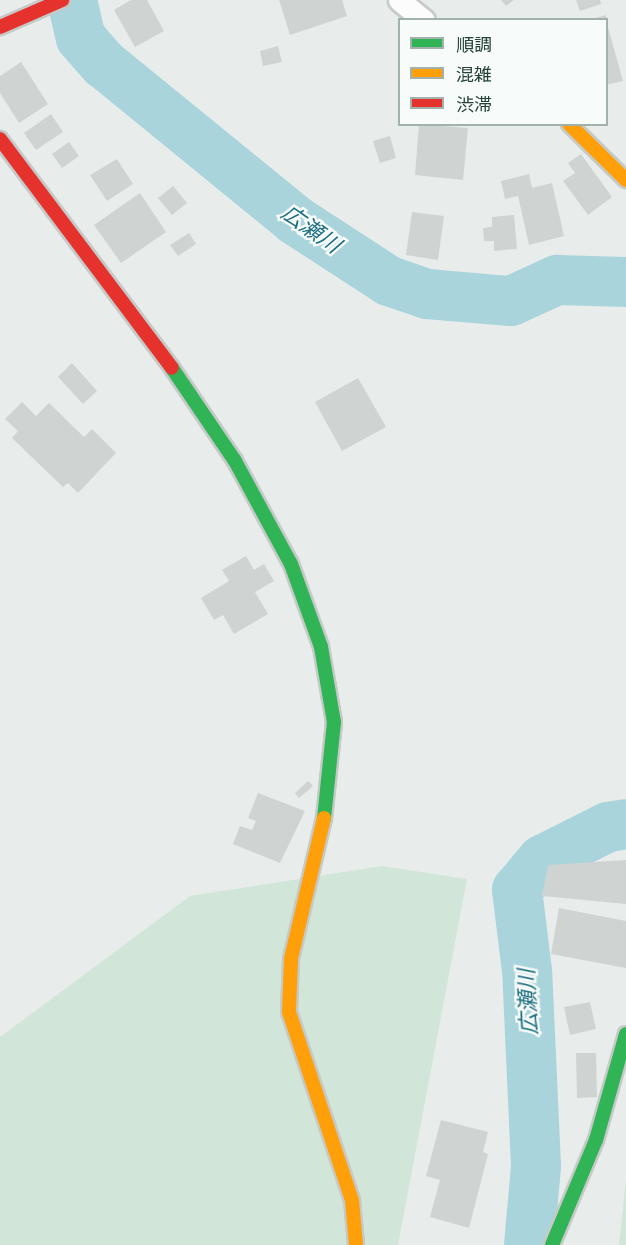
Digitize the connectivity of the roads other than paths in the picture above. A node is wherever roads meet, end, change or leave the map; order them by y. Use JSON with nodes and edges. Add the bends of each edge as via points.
{"nodes":[{"id":1,"x":62,"y":0,"type":"edge"},
{"id":2,"x":399,"y":0,"type":"edge"},
{"id":3,"x":11,"y":15,"type":"edge"},
{"id":4,"x":422,"y":18,"type":"edge"},
{"id":5,"x":571,"y":126,"type":"edge"},
{"id":6,"x":0,"y":139,"type":"edge"},
{"id":7,"x":626,"y":180,"type":"edge"},
{"id":8,"x":626,"y":1034,"type":"edge"},
{"id":9,"x":356,"y":1245,"type":"edge"},
{"id":10,"x":552,"y":1245,"type":"edge"}],
"edges":[{"from":1,"to":3,"type":"street"},
{"from":2,"to":4,"type":"street"},
{"from":5,"to":7,"type":"street"},
{"from":6,"to":9,"type":"street","via":[[193,396],[235,461],[291,564],[321,646],[334,722],[328,802],[291,959],[289,1012],[352,1200]]},
{"from":8,"to":10,"type":"street","via":[[596,1140]]}]}
